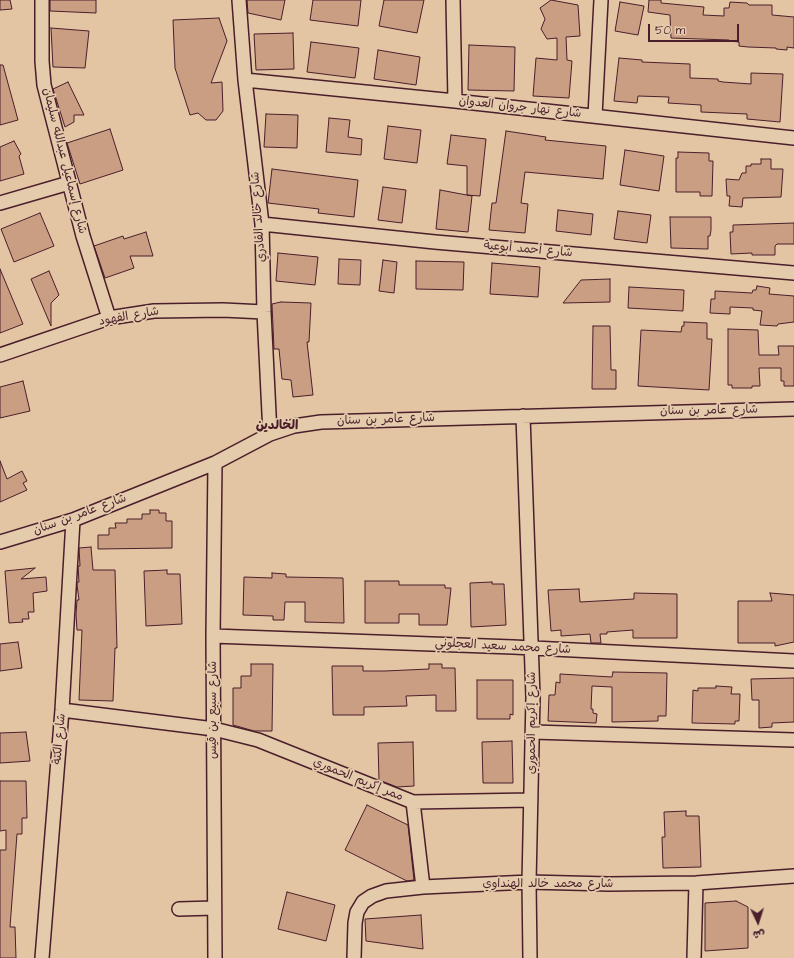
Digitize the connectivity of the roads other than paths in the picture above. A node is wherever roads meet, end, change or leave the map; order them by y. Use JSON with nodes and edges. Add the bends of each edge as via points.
{"nodes":[{"id":1,"x":42,"y":0,"type":"edge"},
{"id":2,"x":239,"y":0,"type":"edge"},
{"id":3,"x":453,"y":0,"type":"edge"},
{"id":4,"x":601,"y":0,"type":"edge"},
{"id":5,"x":245,"y":80,"type":"junction"},
{"id":6,"x":455,"y":101,"type":"junction"},
{"id":7,"x":595,"y":116,"type":"junction"},
{"id":8,"x":794,"y":138,"type":"edge"},
{"id":9,"x":69,"y":183,"type":"junction"},
{"id":10,"x":0,"y":203,"type":"edge"},
{"id":11,"x":262,"y":224,"type":"junction"},
{"id":12,"x":794,"y":273,"type":"edge"},
{"id":13,"x":264,"y":312,"type":"junction"},
{"id":14,"x":109,"y":318,"type":"junction"},
{"id":15,"x":0,"y":355,"type":"edge"},
{"id":16,"x":794,"y":410,"type":"edge"},
{"id":17,"x":523,"y":416,"type":"junction"},
{"id":18,"x":270,"y":434,"type":"junction"},
{"id":19,"x":215,"y":463,"type":"junction"},
{"id":20,"x":73,"y":520,"type":"junction"},
{"id":21,"x":0,"y":542,"type":"edge"},
{"id":22,"x":213,"y":636,"type":"junction"},
{"id":23,"x":532,"y":648,"type":"junction"},
{"id":24,"x":794,"y":661,"type":"edge"},
{"id":25,"x":62,"y":710,"type":"junction"},
{"id":26,"x":214,"y":729,"type":"junction"},
{"id":27,"x":533,"y":732,"type":"junction"},
{"id":28,"x":794,"y":740,"type":"edge"},
{"id":29,"x":531,"y":800,"type":"junction"},
{"id":30,"x":413,"y":802,"type":"junction"},
{"id":31,"x":794,"y":876,"type":"edge"},
{"id":32,"x":529,"y":882,"type":"junction"},
{"id":33,"x":696,"y":883,"type":"junction"},
{"id":34,"x":423,"y":887,"type":"junction"},
{"id":35,"x":214,"y":908,"type":"junction"},
{"id":36,"x":179,"y":909,"type":"dead end"},
{"id":37,"x":42,"y":958,"type":"edge"},
{"id":38,"x":215,"y":958,"type":"edge"},
{"id":39,"x":354,"y":958,"type":"edge"},
{"id":40,"x":530,"y":958,"type":"edge"},
{"id":41,"x":694,"y":958,"type":"edge"}],
"edges":[{"from":1,"to":9,"type":"street","name":"شارع إسماعيل عبدالله سليمان","via":[[44,85]]},
{"from":2,"to":5,"type":"street","name":"شارع خالد القادري"},
{"from":3,"to":6,"type":"street"},
{"from":4,"to":7,"type":"street"},
{"from":5,"to":6,"type":"street","name":"شارع نهار جروان العدوان"},
{"from":5,"to":11,"type":"street","name":"شارع خالد القادري"},
{"from":6,"to":7,"type":"street","name":"شارع نهار جروان العدوان"},
{"from":7,"to":8,"type":"street","name":"شارع نهار جروان العدوان"},
{"from":9,"to":10,"type":"street"},
{"from":9,"to":14,"type":"street","name":"شارع إسماعيل عبدالله سليمان"},
{"from":11,"to":12,"type":"street","name":"شارع أحمد أبوعية","via":[[435,242]]},
{"from":11,"to":13,"type":"street","name":"شارع خالد القادري"},
{"from":13,"to":14,"type":"street","name":"شارع الفهود","via":[[154,311]]},
{"from":13,"to":18,"type":"street","name":"شارع خالد القادري"},
{"from":14,"to":15,"type":"street","name":"شارع الفهود"},
{"from":16,"to":17,"type":"street","name":"شارع عامر بن سنان"},
{"from":17,"to":18,"type":"street","name":"شارع عامر بن سنان","via":[[321,422],[294,426]]},
{"from":17,"to":23,"type":"street","name":"شارع إكريم الحموري"},
{"from":18,"to":19,"type":"street","name":"شارع عامر بن سنان"},
{"from":19,"to":20,"type":"street","name":"شارع عامر بن سنان"},
{"from":19,"to":22,"type":"street","name":"شارع سبيع بن قيس"},
{"from":20,"to":21,"type":"street","name":"شارع عامر بن سنان"},
{"from":20,"to":25,"type":"street","name":"شارع الكتة"},
{"from":22,"to":23,"type":"street","name":"شارع محمد سعيد العجلوني"},
{"from":22,"to":26,"type":"street","name":"شارع سبيع بن قيس"},
{"from":23,"to":24,"type":"street","name":"شارع محمد سعيد العجلوني"},
{"from":23,"to":27,"type":"street","name":"شارع إكريم الحموري"},
{"from":25,"to":26,"type":"street","name":"ممر إكريم الحموري"},
{"from":25,"to":37,"type":"street","name":"شارع الكتة"},
{"from":26,"to":30,"type":"street","name":"ممر إكريم الحموري","via":[[289,751]]},
{"from":26,"to":35,"type":"street","name":"شارع سبيع بن قيس"},
{"from":27,"to":28,"type":"street"},
{"from":27,"to":29,"type":"street","name":"شارع إكريم الحموري"},
{"from":29,"to":30,"type":"street","name":"ممر إكريم الحموري"},
{"from":29,"to":32,"type":"street","name":"شارع إكريم الحموري"},
{"from":30,"to":34,"type":"street"},
{"from":31,"to":33,"type":"street","name":"شارع محمد خالد الهنداوي"},
{"from":32,"to":33,"type":"street","name":"شارع محمد خالد الهنداوي"},
{"from":32,"to":34,"type":"street","name":"شارع محمد خالد الهنداوي"},
{"from":32,"to":40,"type":"street","name":"شارع إكريم الحموري"},
{"from":33,"to":41,"type":"street"},
{"from":34,"to":39,"type":"street","name":"شارع محمد خالد الهنداوي","via":[[386,891],[363,902],[357,912],[355,923]]},
{"from":35,"to":36,"type":"street"},
{"from":35,"to":38,"type":"street","name":"شارع سبيع بن قيس"}]}
